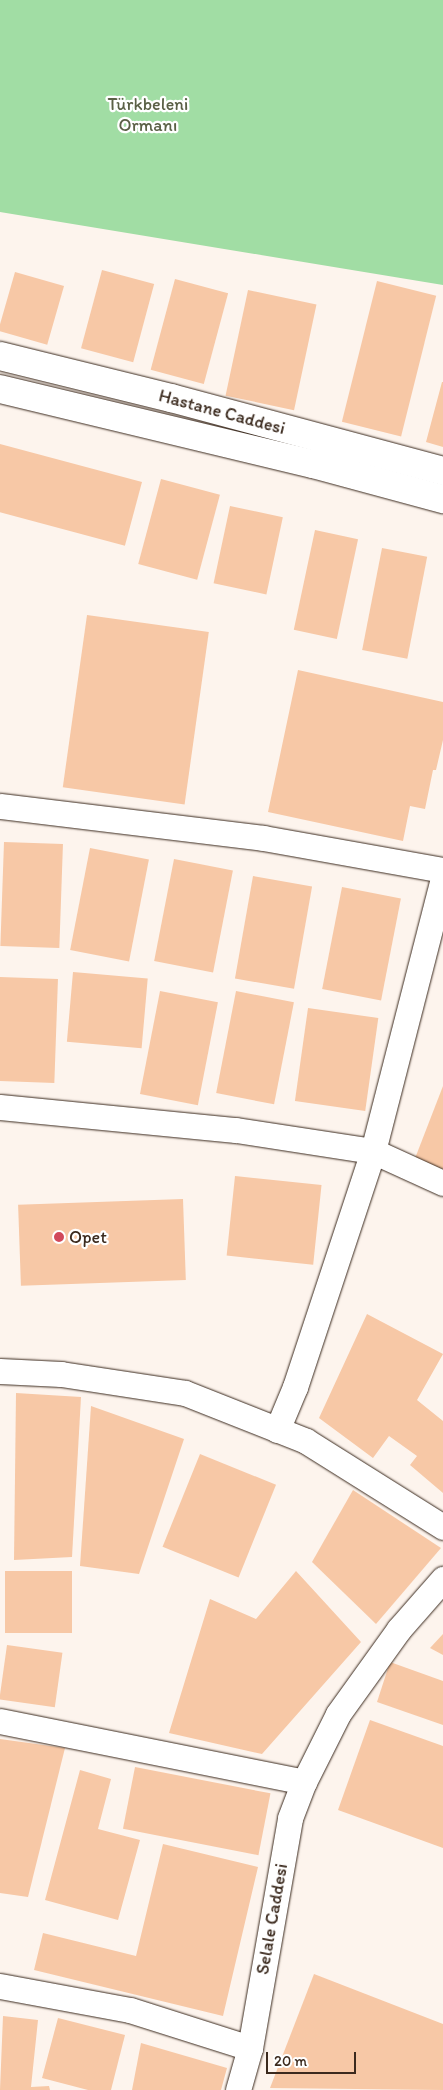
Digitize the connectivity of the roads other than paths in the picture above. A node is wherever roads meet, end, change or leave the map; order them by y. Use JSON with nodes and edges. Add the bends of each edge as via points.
{"nodes":[{"id":1,"x":0,"y":356,"type":"edge"},
{"id":2,"x":0,"y":389,"type":"edge"},
{"id":3,"x":443,"y":471,"type":"edge"},
{"id":4,"x":443,"y":499,"type":"edge"},
{"id":5,"x":0,"y":806,"type":"edge"},
{"id":6,"x":443,"y":870,"type":"edge"},
{"id":7,"x":443,"y":879,"type":"edge"},
{"id":8,"x":0,"y":1107,"type":"edge"},
{"id":9,"x":373,"y":1151,"type":"junction"},
{"id":10,"x":443,"y":1183,"type":"edge"},
{"id":11,"x":0,"y":1371,"type":"edge"},
{"id":12,"x":277,"y":1430,"type":"junction"},
{"id":13,"x":443,"y":1526,"type":"edge"},
{"id":14,"x":443,"y":1579,"type":"edge"},
{"id":15,"x":0,"y":1721,"type":"edge"},
{"id":16,"x":304,"y":1782,"type":"junction"},
{"id":17,"x":0,"y":1986,"type":"edge"},
{"id":18,"x":250,"y":2048,"type":"junction"},
{"id":19,"x":238,"y":2090,"type":"edge"}],
"edges":[{"from":1,"to":3,"type":"main road","name":"Hastane Caddesi"},
{"from":2,"to":4,"type":"main road","name":"Hastane Caddesi","via":[[313,464]]},
{"from":5,"to":6,"type":"street","via":[[263,838]]},
{"from":7,"to":9,"type":"street"},
{"from":8,"to":9,"type":"street","via":[[236,1130]]},
{"from":9,"to":10,"type":"street"},
{"from":9,"to":12,"type":"street","via":[[295,1387]]},
{"from":11,"to":12,"type":"street","via":[[61,1374],[185,1393]]},
{"from":12,"to":13,"type":"street","via":[[306,1441]]},
{"from":14,"to":16,"type":"street","name":"Selale Caddesi","via":[[399,1629],[338,1714]]},
{"from":15,"to":16,"type":"street"},
{"from":16,"to":18,"type":"street","name":"Selale Caddesi","via":[[290,1818]]},
{"from":17,"to":18,"type":"street","via":[[130,2010]]},
{"from":18,"to":19,"type":"street","name":"Selale Caddesi"}]}
